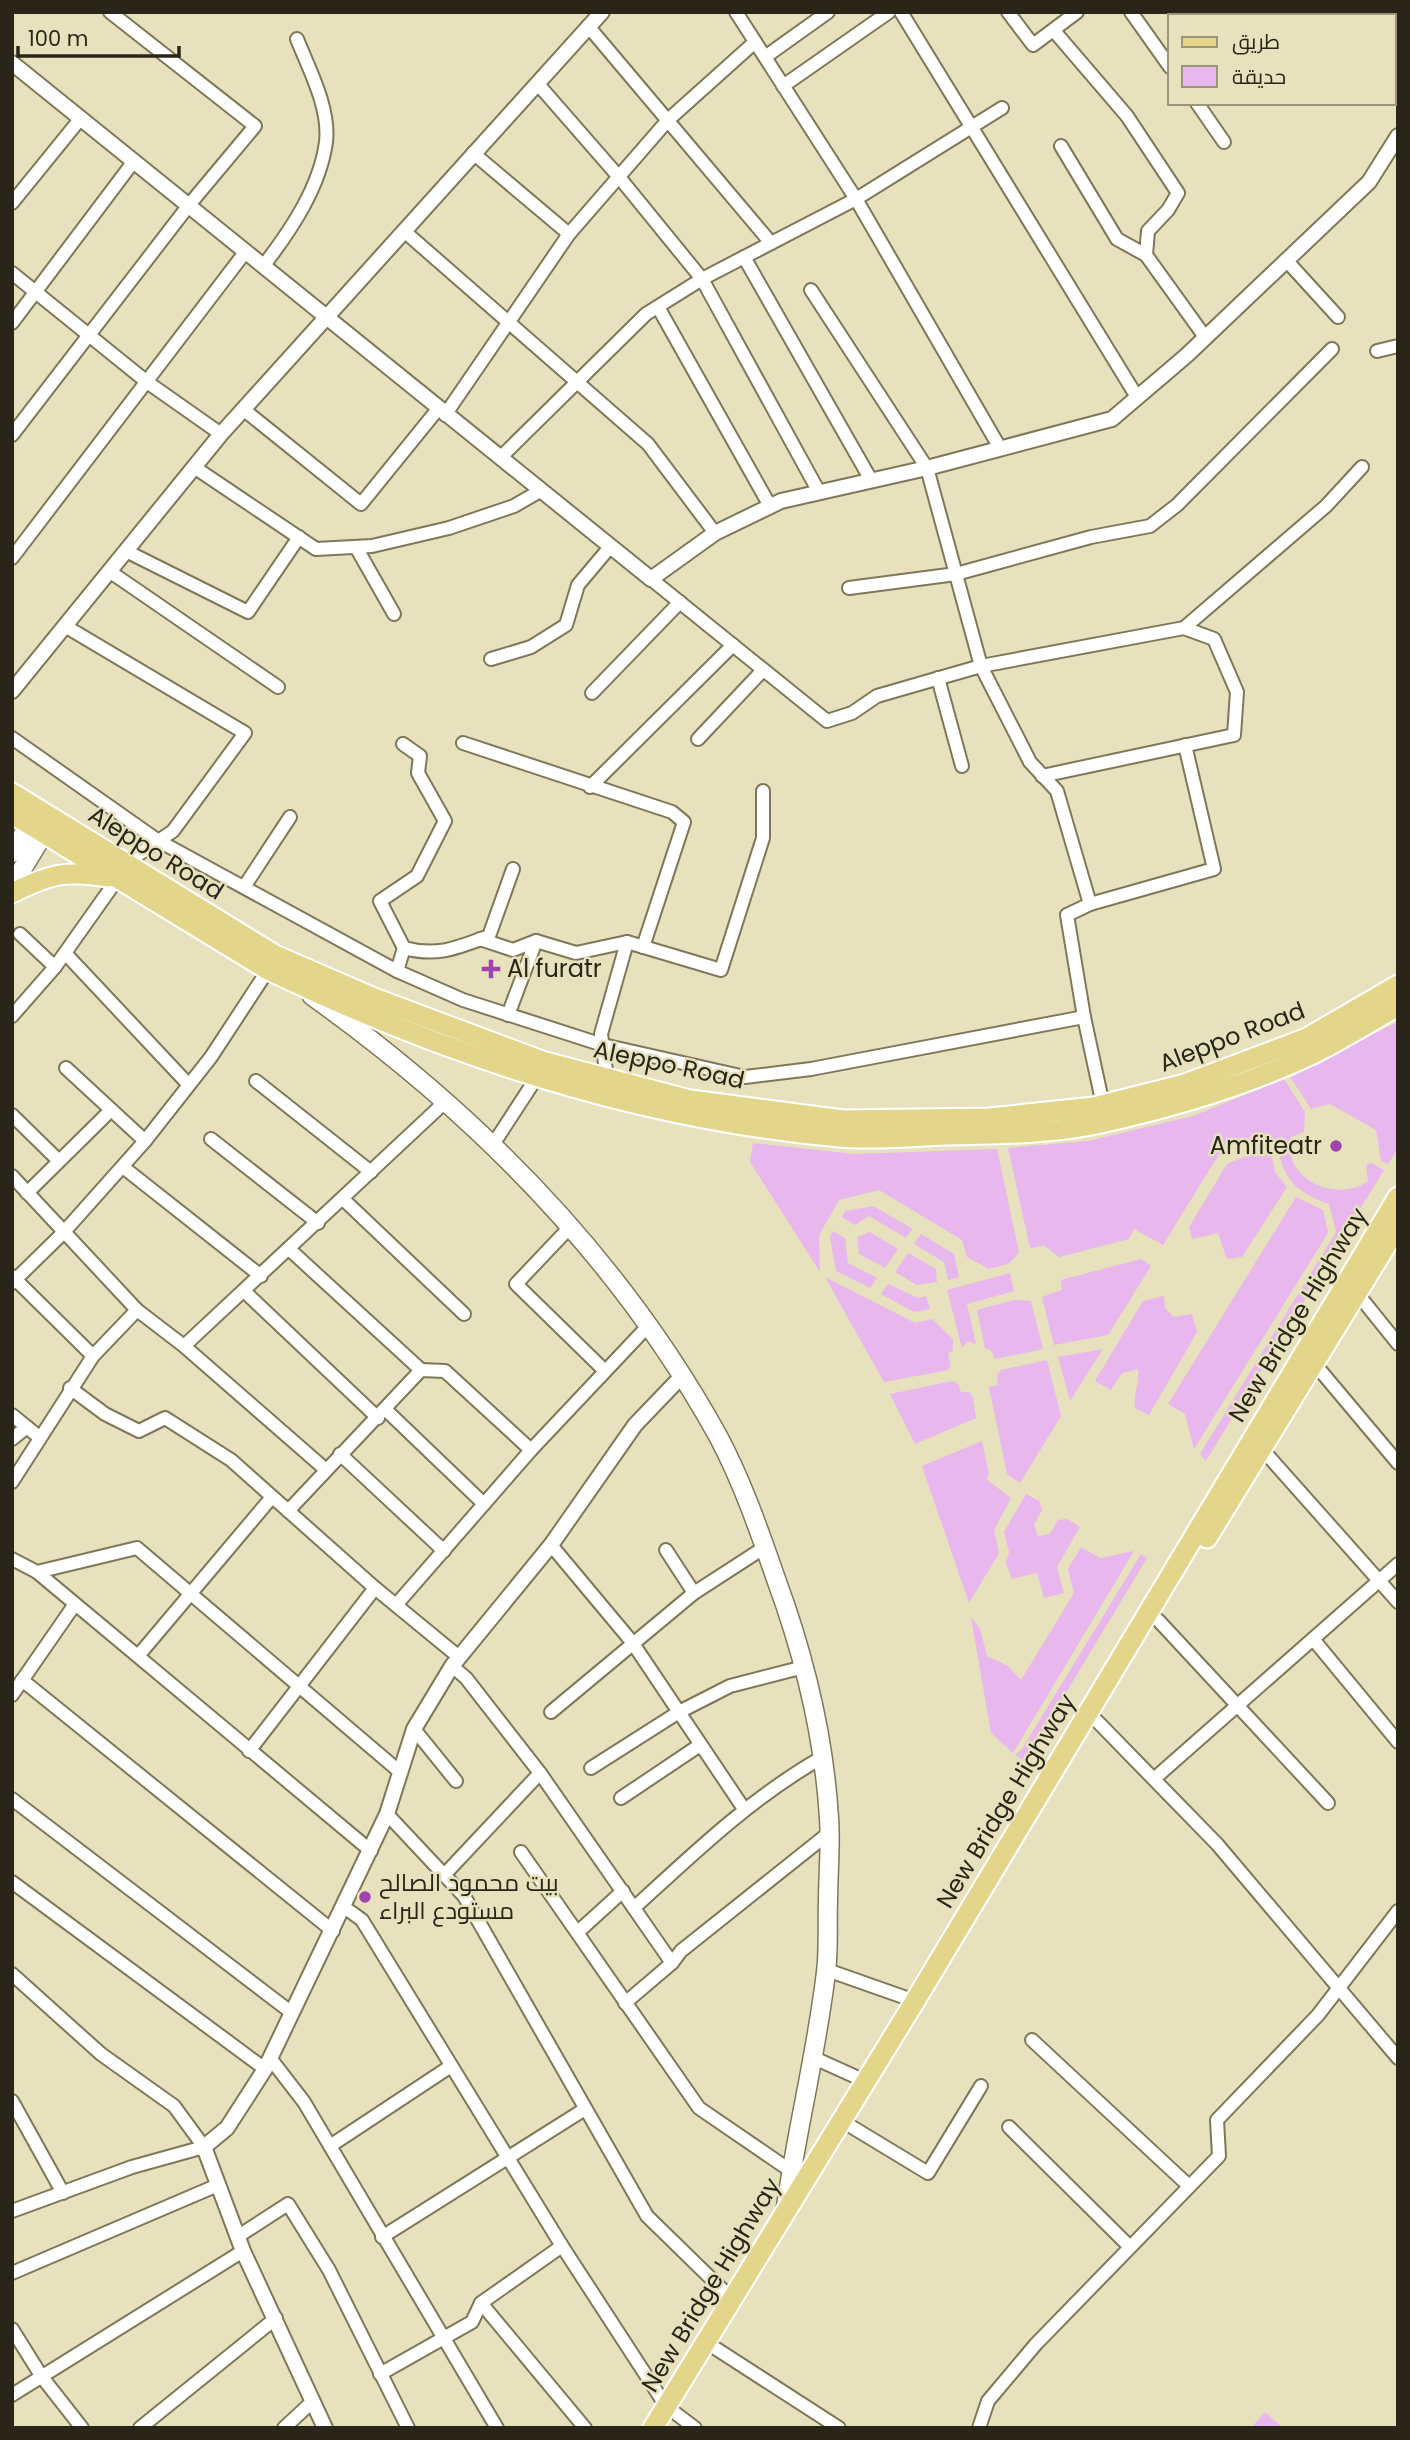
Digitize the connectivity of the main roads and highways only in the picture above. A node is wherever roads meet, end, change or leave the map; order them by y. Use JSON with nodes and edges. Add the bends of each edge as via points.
{"nodes":[{"id":1,"x":12,"y":793,"type":"edge"},
{"id":2,"x":12,"y":814,"type":"edge"},
{"id":3,"x":41,"y":821,"type":"junction"},
{"id":4,"x":12,"y":853,"type":"edge"},
{"id":5,"x":122,"y":871,"type":"junction"},
{"id":6,"x":12,"y":886,"type":"edge"},
{"id":7,"x":12,"y":893,"type":"edge"},
{"id":8,"x":292,"y":982,"type":"junction"},
{"id":9,"x":1398,"y":985,"type":"edge"},
{"id":10,"x":1398,"y":1006,"type":"edge"},
{"id":11,"x":1398,"y":1197,"type":"edge"},
{"id":12,"x":1398,"y":1226,"type":"edge"},
{"id":13,"x":786,"y":2207,"type":"junction"},
{"id":14,"x":670,"y":2416,"type":"edge"},
{"id":15,"x":653,"y":2428,"type":"edge"}],
"edges":[{"from":1,"to":3,"type":"main road","name":"Aleppo Road"},
{"from":2,"to":3,"type":"main road","name":"Aleppo Road"},
{"from":3,"to":4,"type":"main road"},
{"from":3,"to":5,"type":"main road","name":"Aleppo Road"},
{"from":3,"to":6,"type":"main road"},
{"from":5,"to":7,"type":"main road","via":[[73,871],[37,880]]},
{"from":5,"to":8,"type":"main road","name":"Aleppo Road"},
{"from":5,"to":9,"type":"main road","name":"Aleppo Road","via":[[275,955],[529,1056],[690,1100],[843,1120],[989,1118],[1103,1105],[1185,1084],[1307,1038]]},
{"from":8,"to":10,"type":"main road","name":"Aleppo Road","via":[[537,1077],[687,1116],[829,1135],[990,1135],[1097,1124],[1190,1100],[1314,1053]]},
{"from":8,"to":13,"type":"main road","via":[[362,1031],[445,1102],[571,1226],[648,1326],[718,1437],[765,1547],[793,1625],[816,1712],[829,1833],[827,1970]]},
{"from":11,"to":13,"type":"main road","name":"New Bridge Highway","via":[[915,2001]]},
{"from":12,"to":14,"type":"main road","name":"New Bridge Highway","via":[[852,2127]]},
{"from":13,"to":14,"type":"main road","name":"New Bridge Highway","via":[[731,2298]]},
{"from":14,"to":15,"type":"main road","name":"New Bridge Highway"}]}
